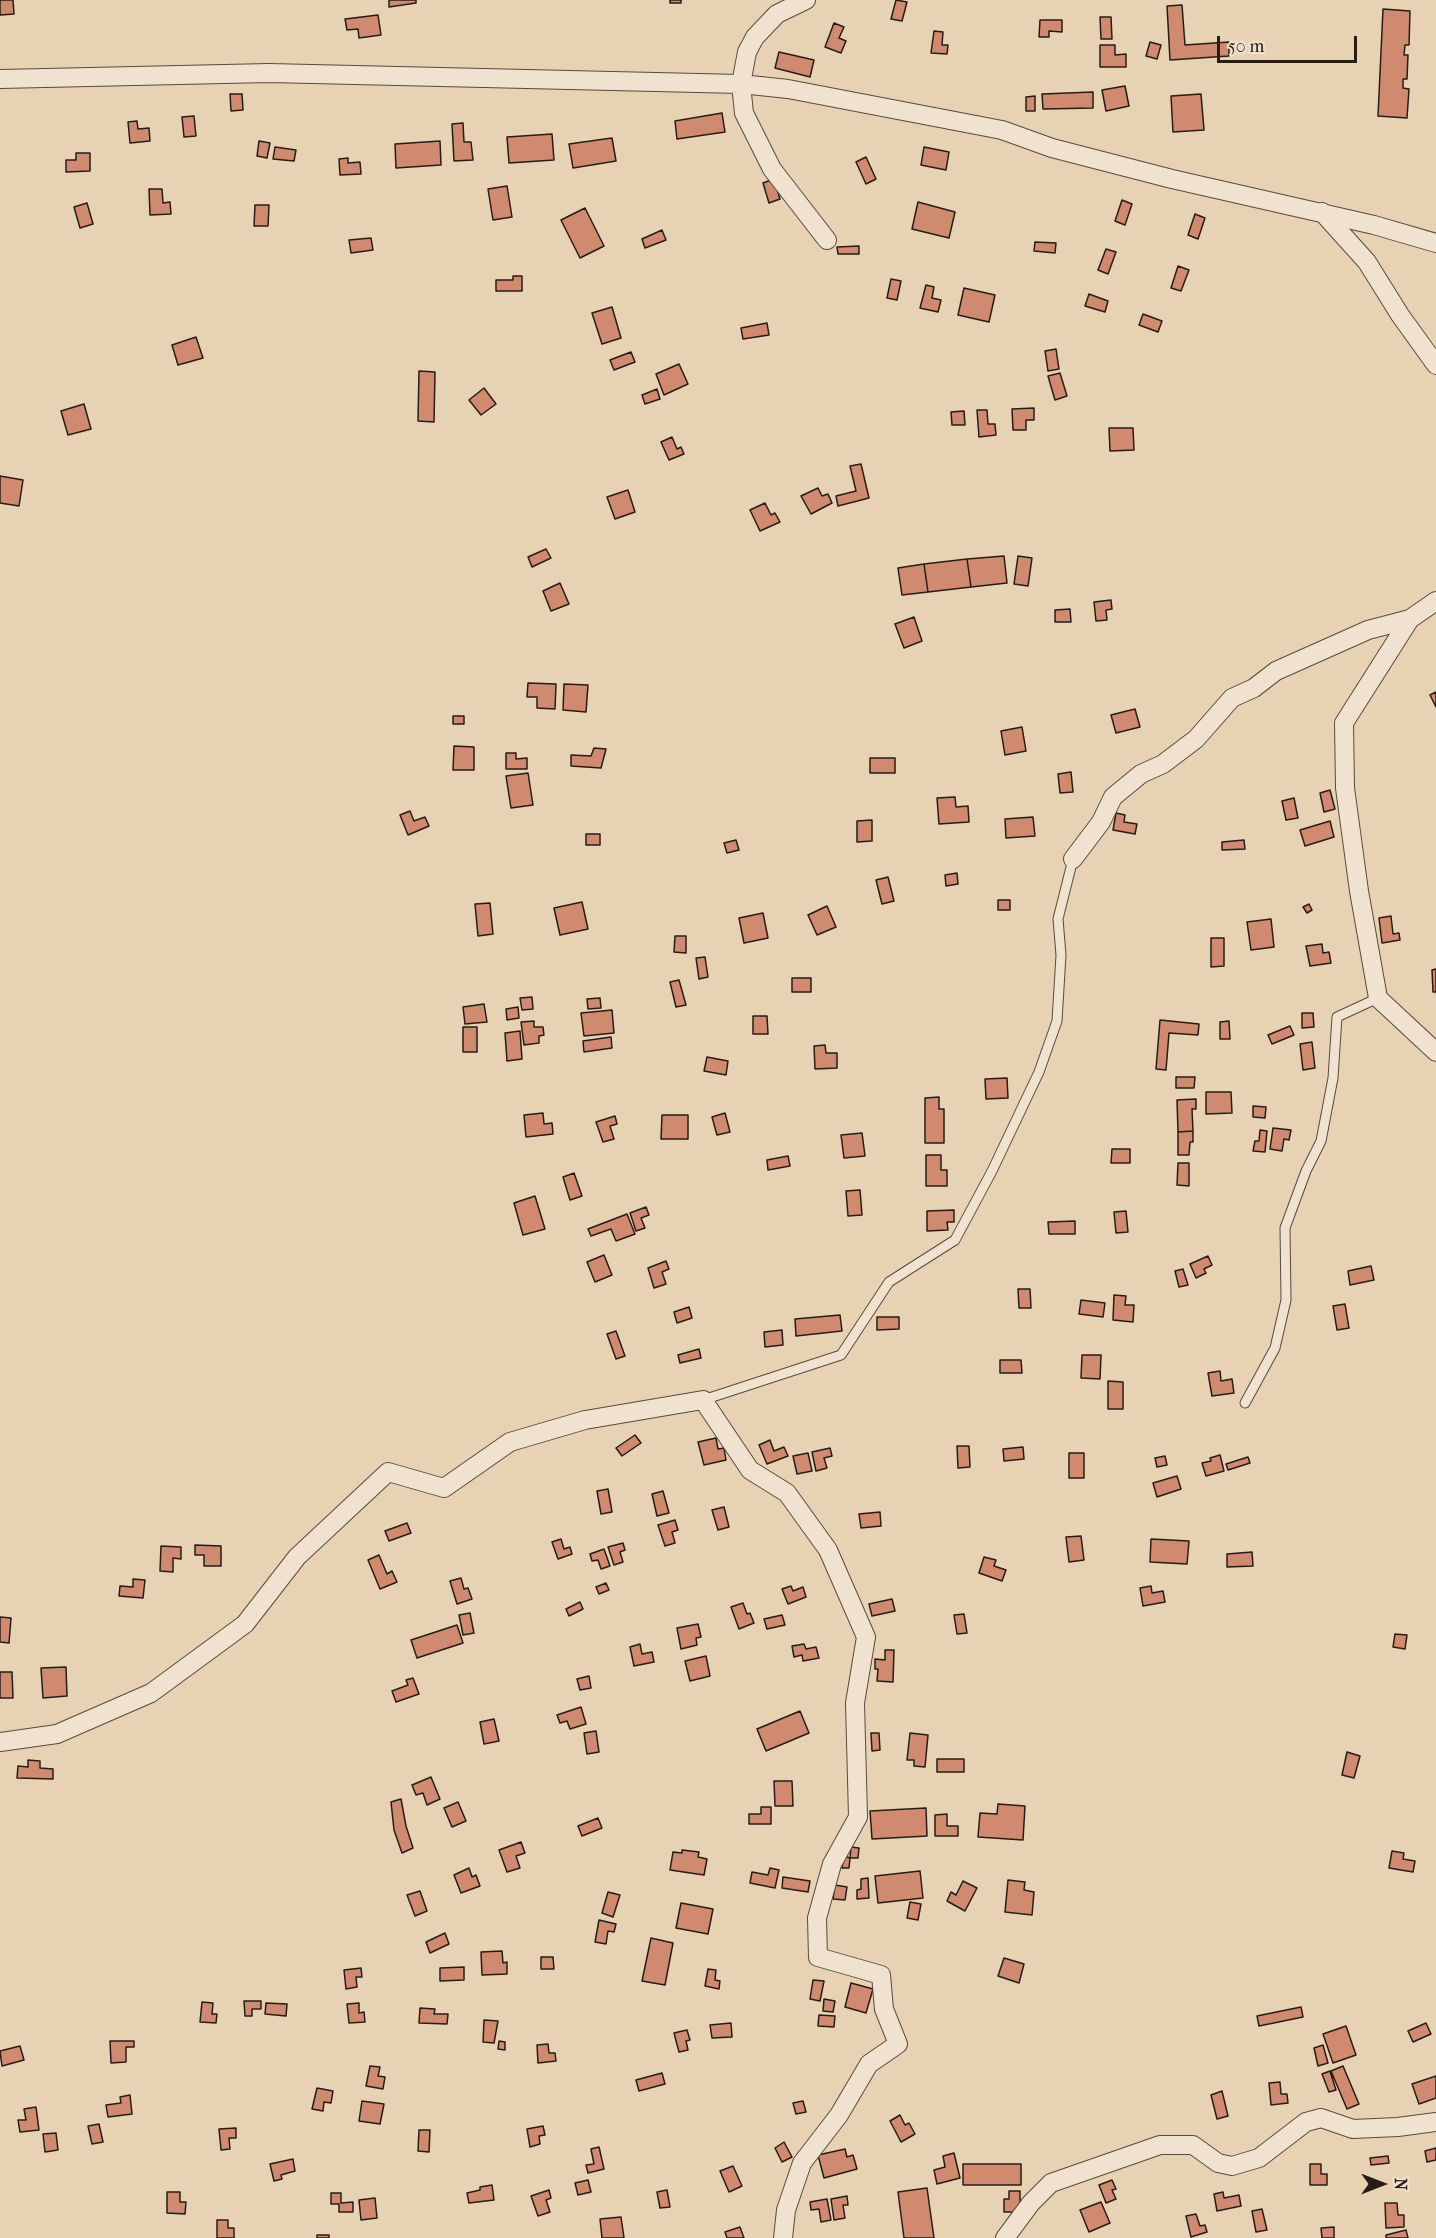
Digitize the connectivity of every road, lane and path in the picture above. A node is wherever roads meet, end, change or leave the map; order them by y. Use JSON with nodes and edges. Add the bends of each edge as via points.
{"nodes":[{"id":1,"x":806,"y":0,"type":"edge"},
{"id":2,"x":0,"y":79,"type":"edge"},
{"id":3,"x":741,"y":84,"type":"junction"},
{"id":4,"x":1322,"y":212,"type":"junction"},
{"id":5,"x":827,"y":240,"type":"dead end"},
{"id":6,"x":1436,"y":243,"type":"edge"},
{"id":7,"x":1436,"y":365,"type":"edge"},
{"id":8,"x":1436,"y":601,"type":"edge"},
{"id":9,"x":1410,"y":619,"type":"junction"},
{"id":10,"x":1073,"y":859,"type":"joint"},
{"id":11,"x":1378,"y":998,"type":"junction"},
{"id":12,"x":1436,"y":1052,"type":"edge"},
{"id":13,"x":703,"y":1400,"type":"junction"},
{"id":14,"x":1245,"y":1403,"type":"dead end"},
{"id":15,"x":0,"y":1742,"type":"edge"},
{"id":16,"x":1436,"y":2122,"type":"edge"},
{"id":17,"x":783,"y":2238,"type":"edge"},
{"id":18,"x":1005,"y":2238,"type":"edge"}],
"edges":[{"from":1,"to":3,"type":"street","via":[[777,14],[755,37],[747,52]]},
{"from":2,"to":3,"type":"street","via":[[269,73]]},
{"from":3,"to":4,"type":"street","via":[[788,89],[1002,130],[1052,148],[1150,174]]},
{"from":3,"to":5,"type":"street","via":[[744,113],[772,169]]},
{"from":4,"to":6,"type":"street"},
{"from":4,"to":7,"type":"street","via":[[1367,262]]},
{"from":8,"to":9,"type":"street"},
{"from":9,"to":10,"type":"street","via":[[1368,630],[1276,671],[1232,699],[1196,739],[1113,797],[1101,822]]},
{"from":9,"to":11,"type":"street","via":[[1344,723],[1345,789]]},
{"from":10,"to":13,"type":"lane","via":[[1058,919],[1058,1021],[1039,1072],[992,1172],[955,1240],[889,1282],[840,1355]]},
{"from":11,"to":12,"type":"street"},
{"from":11,"to":14,"type":"lane","via":[[1337,1017],[1333,1078],[1321,1141],[1285,1228],[1286,1300],[1275,1348]]},
{"from":13,"to":15,"type":"street","via":[[585,1420],[510,1442],[444,1488],[388,1472],[297,1557],[245,1624],[151,1693],[57,1734]]},
{"from":13,"to":17,"type":"street","via":[[750,1470],[787,1493],[828,1550],[866,1637],[855,1703],[858,1817],[832,1864],[817,1918],[818,1957],[882,1975],[884,2009],[898,2044],[869,2064],[839,2115],[802,2163],[786,2210]]},
{"from":16,"to":18,"type":"street","via":[[1353,2129],[1321,2118],[1306,2122],[1259,2158],[1232,2166],[1218,2163],[1193,2145],[1160,2145],[1051,2183]]}]}
